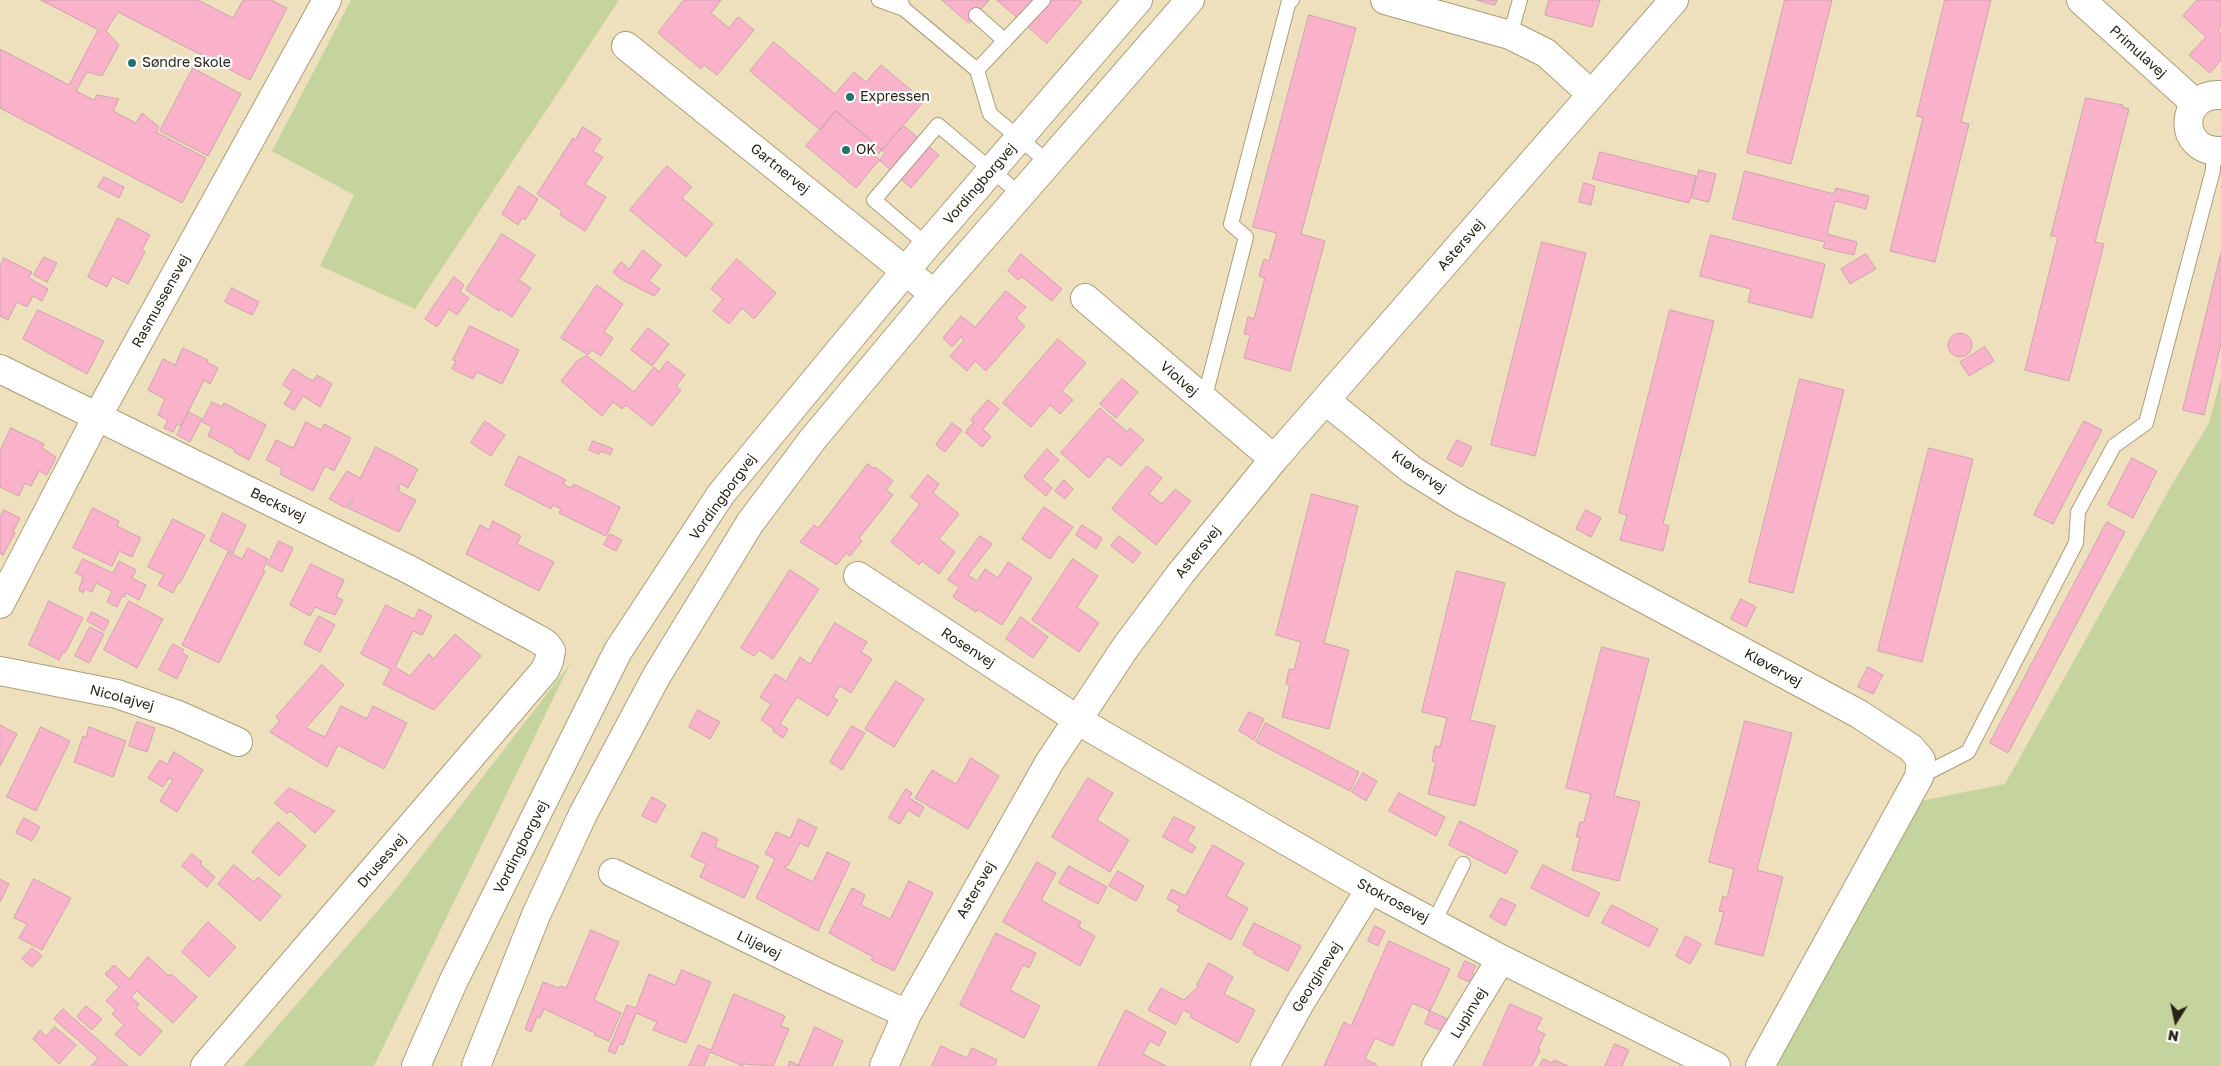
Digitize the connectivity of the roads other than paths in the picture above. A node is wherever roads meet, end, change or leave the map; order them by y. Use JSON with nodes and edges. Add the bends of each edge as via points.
{"nodes":[{"id":1,"x":327,"y":0,"type":"edge"},
{"id":2,"x":879,"y":0,"type":"edge"},
{"id":3,"x":1043,"y":0,"type":"edge"},
{"id":4,"x":1138,"y":0,"type":"edge"},
{"id":5,"x":1190,"y":0,"type":"edge"},
{"id":6,"x":1292,"y":0,"type":"edge"},
{"id":7,"x":1385,"y":0,"type":"edge"},
{"id":8,"x":1520,"y":0,"type":"edge"},
{"id":9,"x":1674,"y":0,"type":"edge"},
{"id":10,"x":2081,"y":0,"type":"edge"},
{"id":11,"x":902,"y":5,"type":"edge"},
{"id":12,"x":976,"y":15,"type":"dead end"},
{"id":13,"x":1510,"y":35,"type":"junction"},
{"id":14,"x":1005,"y":41,"type":"junction"},
{"id":15,"x":626,"y":46,"type":"dead end"},
{"id":16,"x":977,"y":70,"type":"junction"},
{"id":17,"x":1591,"y":94,"type":"junction"},
{"id":18,"x":2208,"y":100,"type":"edge"},
{"id":19,"x":1019,"y":138,"type":"junction"},
{"id":20,"x":2217,"y":151,"type":"edge"},
{"id":21,"x":1049,"y":163,"type":"junction"},
{"id":22,"x":992,"y":170,"type":"junction"},
{"id":23,"x":1021,"y":195,"type":"junction"},
{"id":24,"x":928,"y":245,"type":"junction"},
{"id":25,"x":906,"y":270,"type":"junction"},
{"id":26,"x":934,"y":294,"type":"junction"},
{"id":27,"x":1086,"y":298,"type":"dead end"},
{"id":28,"x":0,"y":369,"type":"edge"},
{"id":29,"x":1204,"y":400,"type":"junction"},
{"id":30,"x":1326,"y":401,"type":"junction"},
{"id":31,"x":97,"y":417,"type":"junction"},
{"id":32,"x":1274,"y":459,"type":"junction"},
{"id":33,"x":858,"y":576,"type":"dead end"},
{"id":34,"x":0,"y":604,"type":"edge"},
{"id":35,"x":551,"y":650,"type":"joint"},
{"id":36,"x":0,"y":670,"type":"edge"},
{"id":37,"x":1078,"y":720,"type":"junction"},
{"id":38,"x":238,"y":742,"type":"dead end"},
{"id":39,"x":1919,"y":777,"type":"junction"},
{"id":40,"x":1462,"y":864,"type":"dead end"},
{"id":41,"x":613,"y":873,"type":"dead end"},
{"id":42,"x":1370,"y":889,"type":"junction"},
{"id":43,"x":1434,"y":922,"type":"junction"},
{"id":44,"x":1501,"y":959,"type":"junction"},
{"id":45,"x":907,"y":1014,"type":"junction"},
{"id":46,"x":205,"y":1066,"type":"edge"},
{"id":47,"x":416,"y":1066,"type":"edge"},
{"id":48,"x":476,"y":1066,"type":"edge"},
{"id":49,"x":884,"y":1066,"type":"edge"},
{"id":50,"x":1265,"y":1066,"type":"edge"},
{"id":51,"x":1436,"y":1066,"type":"edge"},
{"id":52,"x":1716,"y":1066,"type":"edge"},
{"id":53,"x":1760,"y":1066,"type":"edge"}],
"edges":[{"from":1,"to":31,"type":"street","name":"Rasmussensvej"},
{"from":2,"to":11,"type":"lane"},
{"from":3,"to":14,"type":"lane"},
{"from":4,"to":19,"type":"street","name":"Vordingborgvej"},
{"from":5,"to":21,"type":"street"},
{"from":6,"to":29,"type":"lane","via":[[1289,1],[1231,224],[1246,237]]},
{"from":7,"to":13,"type":"street"},
{"from":8,"to":13,"type":"lane"},
{"from":9,"to":17,"type":"street","name":"Astersvej"},
{"from":10,"to":18,"type":"street","name":"Primulavej"},
{"from":11,"to":16,"type":"lane"},
{"from":12,"to":14,"type":"lane"},
{"from":13,"to":17,"type":"street","via":[[1546,53]]},
{"from":14,"to":16,"type":"lane"},
{"from":15,"to":25,"type":"street","name":"Gartnervej"},
{"from":16,"to":19,"type":"lane","via":[[990,114]]},
{"from":17,"to":30,"type":"street","name":"Astersvej"},
{"from":18,"to":20,"type":"street","name":"Primulavej","via":[[2188,118],[2190,135],[2201,147]]},
{"from":19,"to":21,"type":"lane"},
{"from":19,"to":22,"type":"street","name":"Vordingborgvej"},
{"from":20,"to":39,"type":"lane","via":[[2146,423],[2114,446],[2078,512],[2076,543],[1968,752]]},
{"from":21,"to":23,"type":"street"},
{"from":22,"to":23,"type":"lane"},
{"from":22,"to":24,"type":"street","name":"Vordingborgvej"},
{"from":22,"to":24,"type":"lane","via":[[938,124],[874,200]]},
{"from":23,"to":26,"type":"street"},
{"from":24,"to":25,"type":"street","name":"Vordingborgvej"},
{"from":25,"to":26,"type":"street","name":"Gartnervej"},
{"from":25,"to":47,"type":"street","name":"Vordingborgvej","via":[[721,494],[618,651],[453,982]]},
{"from":26,"to":48,"type":"street","via":[[813,439],[750,523],[656,677],[583,814],[540,907]]},
{"from":27,"to":29,"type":"street","name":"Violvej"},
{"from":28,"to":31,"type":"street","name":"Becksvej"},
{"from":29,"to":32,"type":"street","name":"Violvej"},
{"from":30,"to":32,"type":"street","name":"Astersvej"},
{"from":30,"to":39,"type":"street","name":"Kløvervej","via":[[1412,470],[1460,500],[1703,629],[1893,735],[1921,760]]},
{"from":31,"to":34,"type":"street","name":"Rasmussensvej"},
{"from":31,"to":35,"type":"street","name":"Becksvej","via":[[430,580],[536,638]]},
{"from":32,"to":37,"type":"street","name":"Astersvej","via":[[1175,580]]},
{"from":33,"to":37,"type":"street","name":"Rosenvej"},
{"from":35,"to":46,"type":"street","name":"Drusesvej","via":[[549,661],[538,678]]},
{"from":36,"to":38,"type":"street","name":"Nicolajvej","via":[[117,694],[178,715]]},
{"from":37,"to":42,"type":"street","name":"Stokrosevej"},
{"from":37,"to":45,"type":"street","name":"Astersvej","via":[[1049,763]]},
{"from":39,"to":53,"type":"street"},
{"from":40,"to":43,"type":"lane"},
{"from":41,"to":45,"type":"street","name":"Liljevej"},
{"from":42,"to":43,"type":"street","name":"Stokrosevej"},
{"from":42,"to":50,"type":"street","name":"Georginevej"},
{"from":43,"to":44,"type":"street","name":"Stokrosevej"},
{"from":44,"to":51,"type":"street","name":"Lupinvej"},
{"from":44,"to":52,"type":"street","name":"Stokrosevej"},
{"from":45,"to":49,"type":"street","name":"Astersvej"}]}
